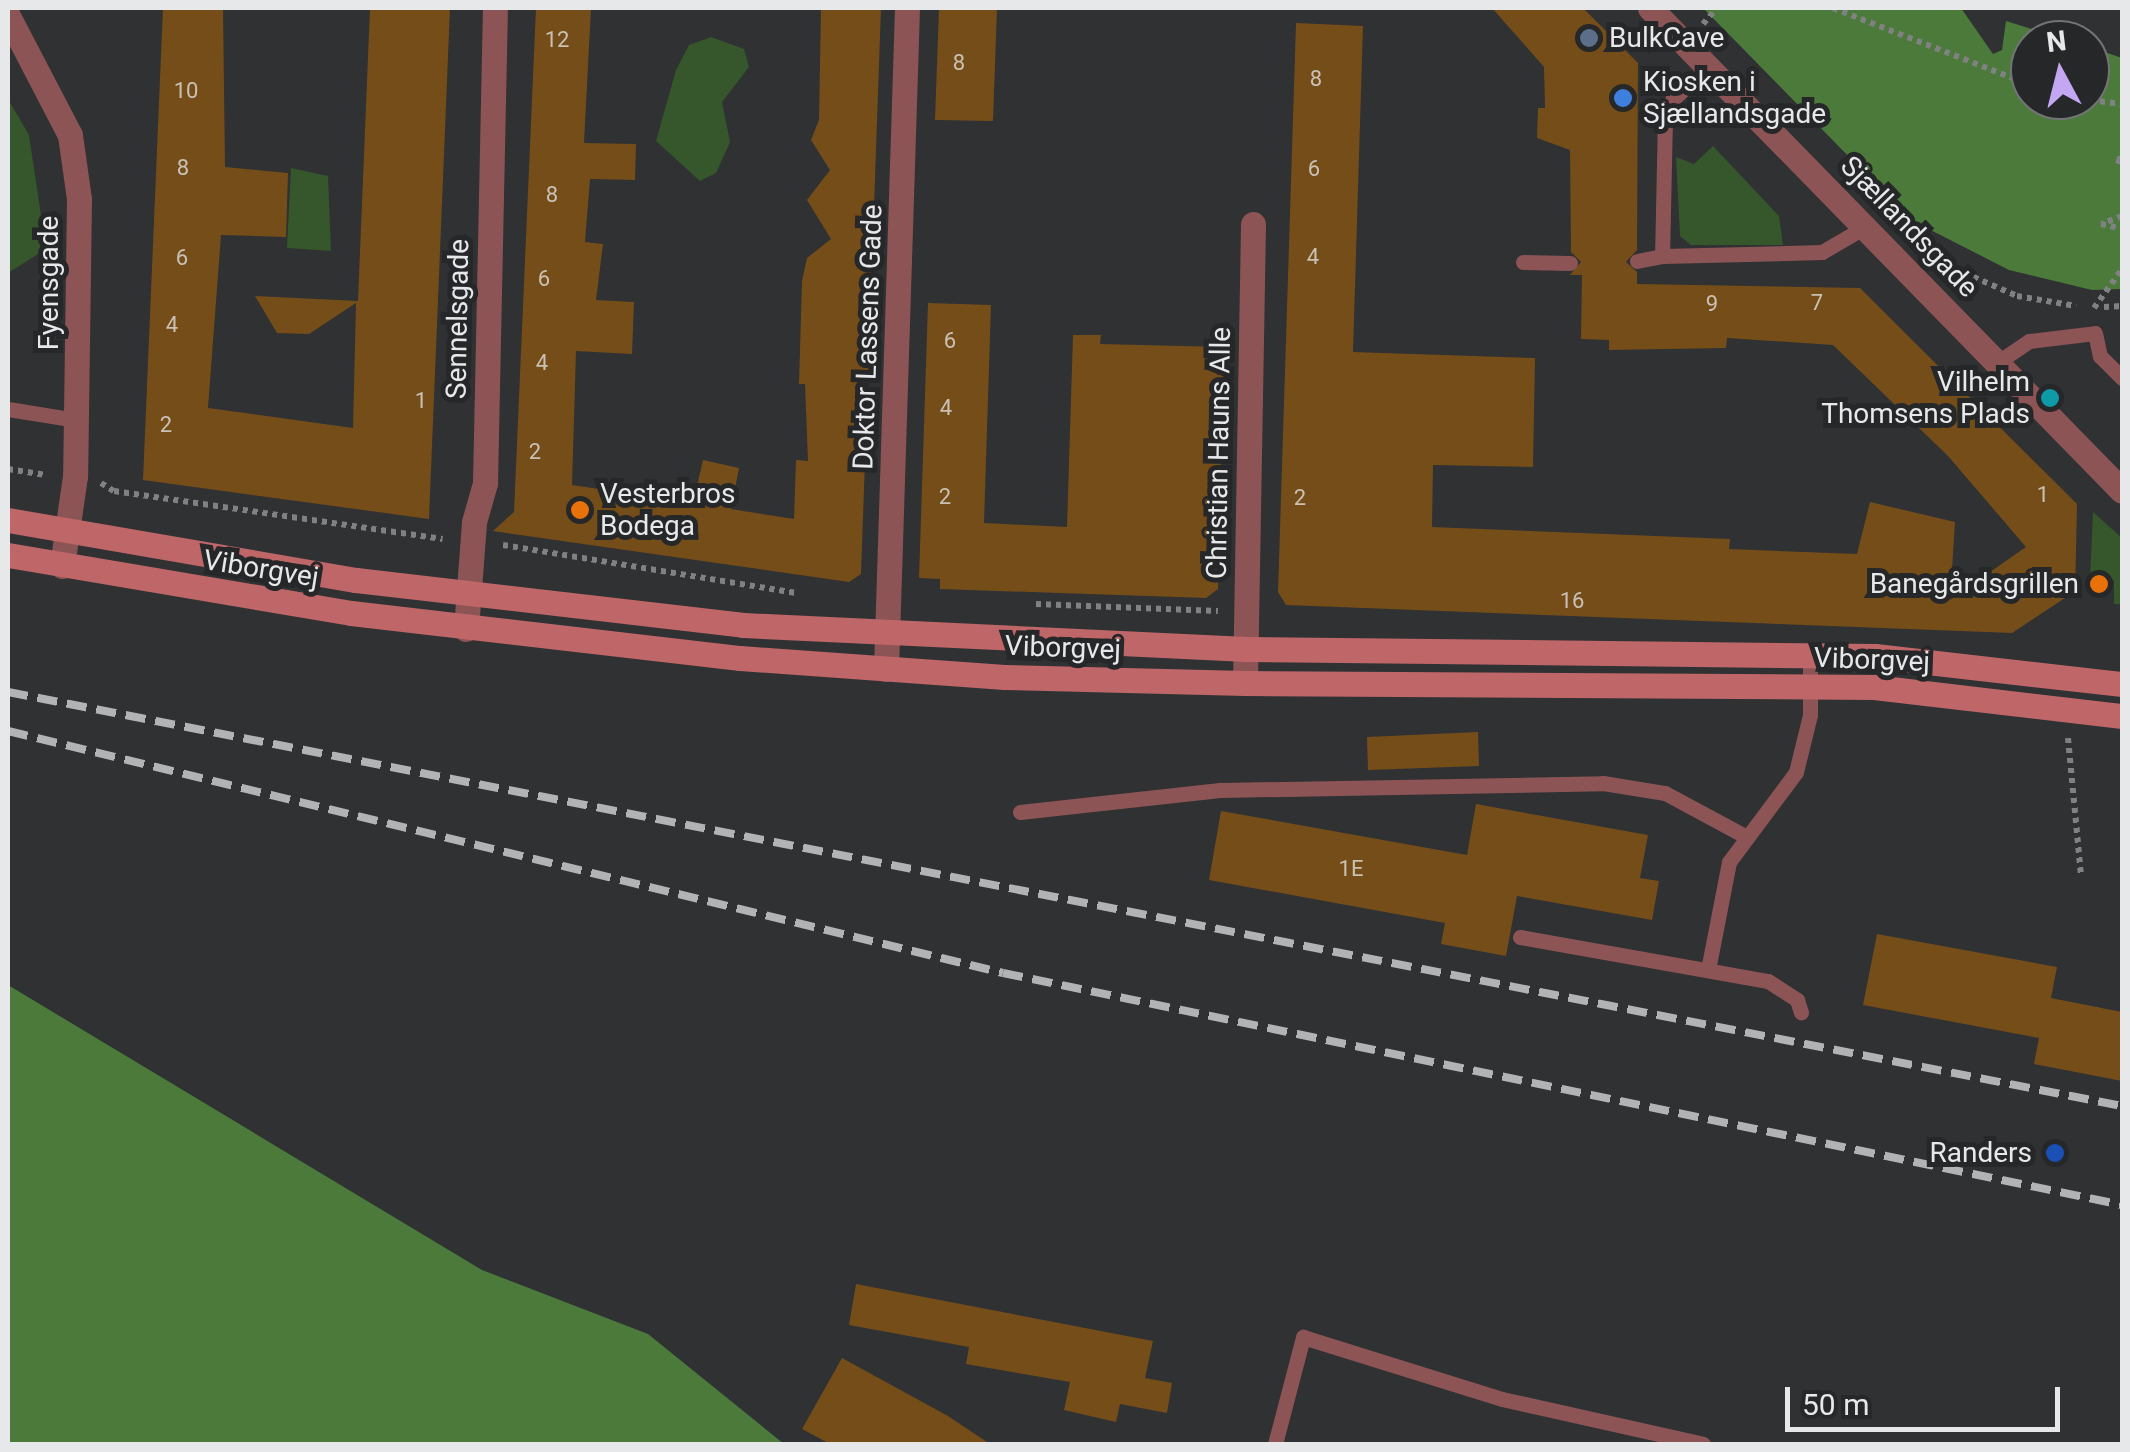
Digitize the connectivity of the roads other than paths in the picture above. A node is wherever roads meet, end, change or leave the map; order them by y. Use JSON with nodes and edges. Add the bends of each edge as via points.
{"nodes":[{"id":1,"x":495,"y":8,"type":"edge"},
{"id":2,"x":907,"y":8,"type":"edge"},
{"id":3,"x":1650,"y":8,"type":"edge"},
{"id":4,"x":8,"y":16,"type":"edge"},
{"id":5,"x":1709,"y":66,"type":"junction"},
{"id":6,"x":1254,"y":224,"type":"dead end"},
{"id":7,"x":1865,"y":227,"type":"junction"},
{"id":8,"x":1662,"y":256,"type":"junction"},
{"id":9,"x":1523,"y":262,"type":"dead end"},
{"id":10,"x":1637,"y":262,"type":"dead end"},
{"id":11,"x":1570,"y":263,"type":"dead end"},
{"id":12,"x":1998,"y":362,"type":"junction"},
{"id":13,"x":2122,"y":378,"type":"edge"},
{"id":14,"x":8,"y":409,"type":"edge"},
{"id":15,"x":76,"y":420,"type":"junction"},
{"id":16,"x":2122,"y":491,"type":"edge"},
{"id":17,"x":8,"y":520,"type":"edge"},
{"id":18,"x":68,"y":532,"type":"junction"},
{"id":19,"x":8,"y":554,"type":"edge"},
{"id":20,"x":62,"y":566,"type":"junction"},
{"id":21,"x":469,"y":596,"type":"junction"},
{"id":22,"x":466,"y":629,"type":"junction"},
{"id":23,"x":888,"y":636,"type":"junction"},
{"id":24,"x":1246,"y":649,"type":"junction"},
{"id":25,"x":1810,"y":654,"type":"junction"},
{"id":26,"x":886,"y":669,"type":"junction"},
{"id":27,"x":1246,"y":683,"type":"junction"},
{"id":28,"x":2122,"y":684,"type":"edge"},
{"id":29,"x":1810,"y":687,"type":"junction"},
{"id":30,"x":2122,"y":716,"type":"edge"},
{"id":31,"x":1020,"y":812,"type":"dead end"},
{"id":32,"x":1744,"y":836,"type":"junction"},
{"id":33,"x":1520,"y":938,"type":"dead end"},
{"id":34,"x":1708,"y":970,"type":"junction"},
{"id":35,"x":1801,"y":1012,"type":"dead end"},
{"id":36,"x":1274,"y":1444,"type":"edge"},
{"id":37,"x":1703,"y":1444,"type":"edge"}],
"edges":[{"from":1,"to":21,"type":"street","name":"Sennelsgade","via":[[485,483],[472,537]]},
{"from":2,"to":23,"type":"street","name":"Doktor Lassens Gade"},
{"from":3,"to":5,"type":"street","name":"Sjællandsgade"},
{"from":4,"to":15,"type":"street","name":"Fyensgade","via":[[70,135],[82,256]]},
{"from":5,"to":7,"type":"street","name":"Sjællandsgade"},
{"from":5,"to":8,"type":"lane","via":[[1672,100],[1665,116]]},
{"from":6,"to":24,"type":"street","name":"Christian Hauns Alle"},
{"from":7,"to":8,"type":"lane","via":[[1822,252]]},
{"from":7,"to":12,"type":"street","name":"Sjællandsgade"},
{"from":8,"to":10,"type":"lane"},
{"from":9,"to":11,"type":"lane"},
{"from":12,"to":13,"type":"lane","via":[[2029,340],[2095,333],[2100,356]]},
{"from":12,"to":16,"type":"street","name":"Sjællandsgade"},
{"from":14,"to":15,"type":"lane"},
{"from":15,"to":18,"type":"street","name":"Fyensgade"},
{"from":17,"to":18,"type":"main road","name":"Viborgvej"},
{"from":18,"to":20,"type":"street","name":"Fyensgade"},
{"from":18,"to":21,"type":"main road","name":"Viborgvej"},
{"from":19,"to":20,"type":"main road","name":"Viborgvej"},
{"from":20,"to":22,"type":"main road","name":"Viborgvej"},
{"from":21,"to":22,"type":"street","name":"Sennelsgade"},
{"from":21,"to":23,"type":"main road","name":"Viborgvej"},
{"from":22,"to":26,"type":"main road","name":"Viborgvej"},
{"from":23,"to":24,"type":"main road","name":"Viborgvej"},
{"from":23,"to":26,"type":"street","name":"Doktor Lassens Gade"},
{"from":24,"to":25,"type":"main road","name":"Viborgvej"},
{"from":24,"to":27,"type":"street","name":"Christian Hauns Alle"},
{"from":25,"to":28,"type":"main road","name":"Viborgvej","via":[[1941,661]]},
{"from":25,"to":29,"type":"lane"},
{"from":26,"to":27,"type":"main road","name":"Viborgvej"},
{"from":27,"to":29,"type":"main road","name":"Viborgvej"},
{"from":29,"to":30,"type":"main road","name":"Viborgvej","via":[[1938,691]]},
{"from":29,"to":32,"type":"lane","via":[[1796,772]]},
{"from":31,"to":32,"type":"lane","via":[[1220,790],[1603,783],[1665,793]]},
{"from":32,"to":34,"type":"lane","via":[[1720,891]]},
{"from":33,"to":34,"type":"lane"},
{"from":34,"to":35,"type":"lane","via":[[1768,980],[1796,1000]]},
{"from":36,"to":37,"type":"lane","via":[[1302,1337],[1502,1399]]}]}
